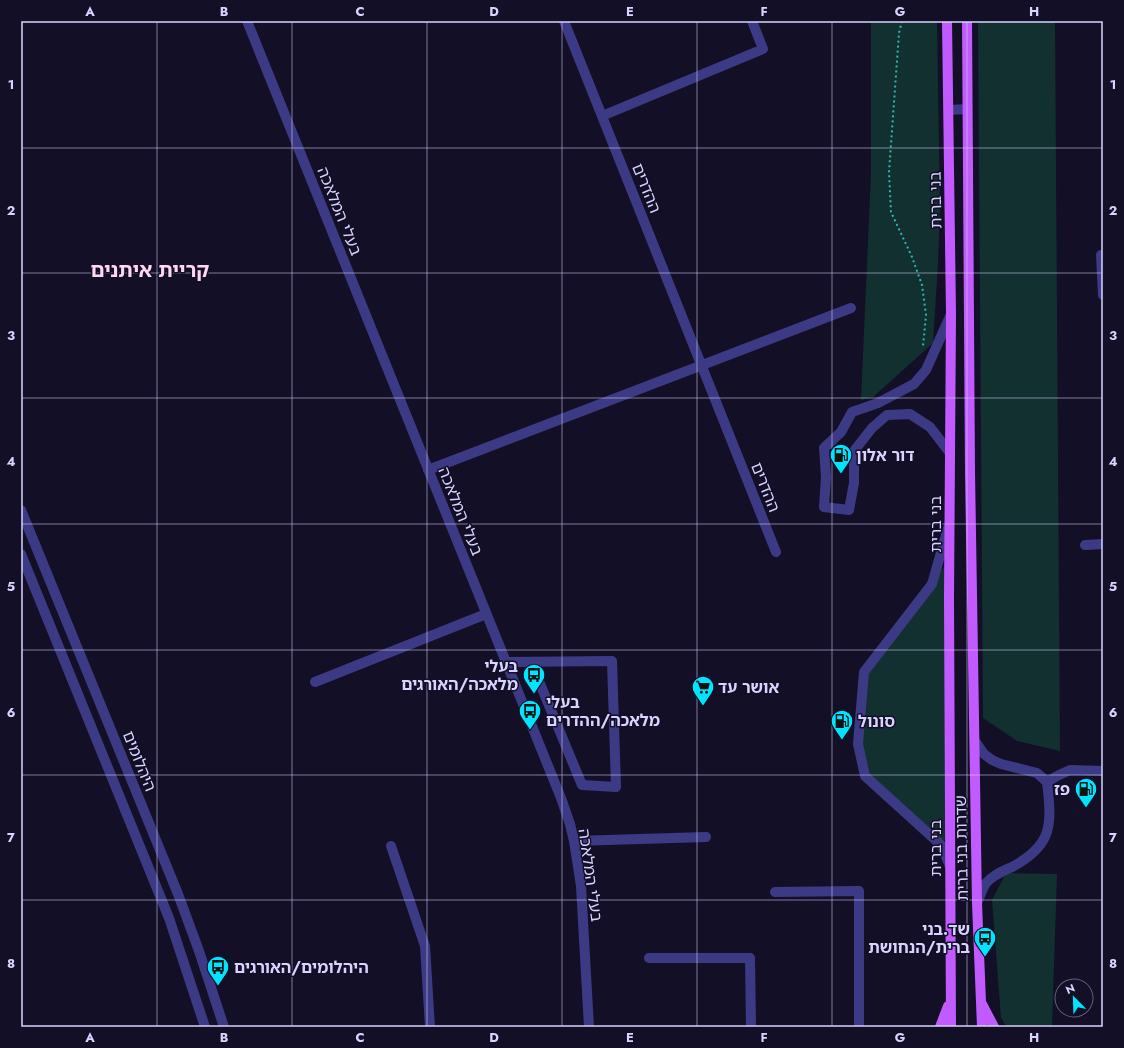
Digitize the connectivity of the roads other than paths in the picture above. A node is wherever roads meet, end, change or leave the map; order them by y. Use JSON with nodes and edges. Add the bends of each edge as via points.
{"nodes":[{"id":1,"x":246,"y":21,"type":"edge"},
{"id":2,"x":564,"y":21,"type":"edge"},
{"id":3,"x":752,"y":21,"type":"edge"},
{"id":4,"x":947,"y":21,"type":"edge"},
{"id":5,"x":967,"y":21,"type":"edge"},
{"id":6,"x":967,"y":109,"type":"junction"},
{"id":7,"x":949,"y":110,"type":"junction"},
{"id":8,"x":602,"y":116,"type":"junction"},
{"id":9,"x":1103,"y":255,"type":"edge"},
{"id":10,"x":1103,"y":295,"type":"edge"},
{"id":11,"x":851,"y":308,"type":"dead end"},
{"id":12,"x":951,"y":314,"type":"junction"},
{"id":13,"x":701,"y":366,"type":"junction"},
{"id":14,"x":950,"y":453,"type":"junction"},
{"id":15,"x":428,"y":470,"type":"junction"},
{"id":16,"x":21,"y":510,"type":"edge"},
{"id":17,"x":949,"y":525,"type":"junction"},
{"id":18,"x":1103,"y":544,"type":"edge"},
{"id":19,"x":1085,"y":545,"type":"dead end"},
{"id":20,"x":776,"y":552,"type":"dead end"},
{"id":21,"x":21,"y":554,"type":"edge"},
{"id":22,"x":486,"y":614,"type":"junction"},
{"id":23,"x":506,"y":662,"type":"junction"},
{"id":24,"x":531,"y":662,"type":"junction"},
{"id":25,"x":315,"y":682,"type":"dead end"},
{"id":26,"x":974,"y":740,"type":"junction"},
{"id":27,"x":1103,"y":771,"type":"edge"},
{"id":28,"x":1047,"y":782,"type":"junction"},
{"id":29,"x":706,"y":837,"type":"dead end"},
{"id":30,"x":574,"y":841,"type":"junction"},
{"id":31,"x":391,"y":846,"type":"dead end"},
{"id":32,"x":950,"y":866,"type":"junction"},
{"id":33,"x":775,"y":892,"type":"dead end"},
{"id":34,"x":977,"y":903,"type":"junction"},
{"id":35,"x":649,"y":958,"type":"dead end"},
{"id":36,"x":950,"y":1000,"type":"junction"},
{"id":37,"x":982,"y":1003,"type":"junction"},
{"id":38,"x":205,"y":1027,"type":"edge"},
{"id":39,"x":224,"y":1027,"type":"edge"},
{"id":40,"x":430,"y":1027,"type":"edge"},
{"id":41,"x":590,"y":1027,"type":"edge"},
{"id":42,"x":751,"y":1027,"type":"edge"},
{"id":43,"x":859,"y":1027,"type":"edge"},
{"id":44,"x":940,"y":1027,"type":"edge"},
{"id":45,"x":951,"y":1027,"type":"edge"},
{"id":46,"x":982,"y":1027,"type":"edge"},
{"id":47,"x":994,"y":1027,"type":"edge"}],
"edges":[{"from":1,"to":15,"type":"street","name":"בעלי המלאכה"},
{"from":2,"to":8,"type":"street","name":"ההדרים"},
{"from":3,"to":8,"type":"street","via":[[763,49]]},
{"from":4,"to":7,"type":"main road","name":"בני ברית"},
{"from":5,"to":6,"type":"main road","name":"בני ברית"},
{"from":6,"to":7,"type":"street"},
{"from":6,"to":26,"type":"main road","name":"בני ברית"},
{"from":7,"to":12,"type":"main road","name":"בני ברית"},
{"from":8,"to":13,"type":"street","name":"ההדרים"},
{"from":9,"to":10,"type":"street"},
{"from":11,"to":13,"type":"street"},
{"from":12,"to":14,"type":"main road","name":"בני ברית"},
{"from":12,"to":14,"type":"street","via":[[926,370],[914,384],[878,403],[852,412],[841,432],[824,448],[824,507],[849,510],[854,483],[854,451],[872,428],[888,415],[910,414],[930,427]]},
{"from":13,"to":15,"type":"street"},
{"from":13,"to":20,"type":"street","name":"ההדרים"},
{"from":14,"to":17,"type":"main road","name":"בני ברית"},
{"from":15,"to":22,"type":"street","name":"בעלי המלאכה"},
{"from":16,"to":39,"type":"street","name":"היהלומים","via":[[178,894]]},
{"from":17,"to":32,"type":"main road","name":"בני ברית"},
{"from":17,"to":32,"type":"street","via":[[932,584],[864,672],[858,744],[864,776],[941,845]]},
{"from":18,"to":19,"type":"street"},
{"from":21,"to":38,"type":"street","name":"היהלומים","via":[[169,918]]},
{"from":22,"to":23,"type":"street","name":"בעלי המלאכה"},
{"from":22,"to":25,"type":"street"},
{"from":23,"to":24,"type":"street"},
{"from":23,"to":30,"type":"street","name":"בעלי המלאכה","via":[[561,798]]},
{"from":24,"to":24,"type":"street","via":[[612,660],[616,787],[582,785]]},
{"from":26,"to":28,"type":"street","via":[[992,760],[1037,773]]},
{"from":26,"to":34,"type":"main road","name":"שדרות בני ברית"},
{"from":27,"to":28,"type":"street","via":[[1070,770]]},
{"from":28,"to":34,"type":"street","via":[[1050,818],[1047,834],[1039,848],[1028,858],[994,875],[986,883]]},
{"from":29,"to":30,"type":"street"},
{"from":30,"to":41,"type":"street","name":"בעלי המלאכה","via":[[581,886]]},
{"from":31,"to":40,"type":"street","via":[[424,946]]},
{"from":32,"to":36,"type":"main road","name":"בני ברית"},
{"from":33,"to":43,"type":"street","via":[[858,890]]},
{"from":34,"to":37,"type":"main road","name":"שדרות בני ברית"},
{"from":35,"to":42,"type":"street","via":[[750,958]]},
{"from":36,"to":44,"type":"main road"},
{"from":36,"to":45,"type":"main road","name":"בני ברית"},
{"from":37,"to":46,"type":"main road","name":"שדרות בני ברית"},
{"from":37,"to":47,"type":"main road"}]}
